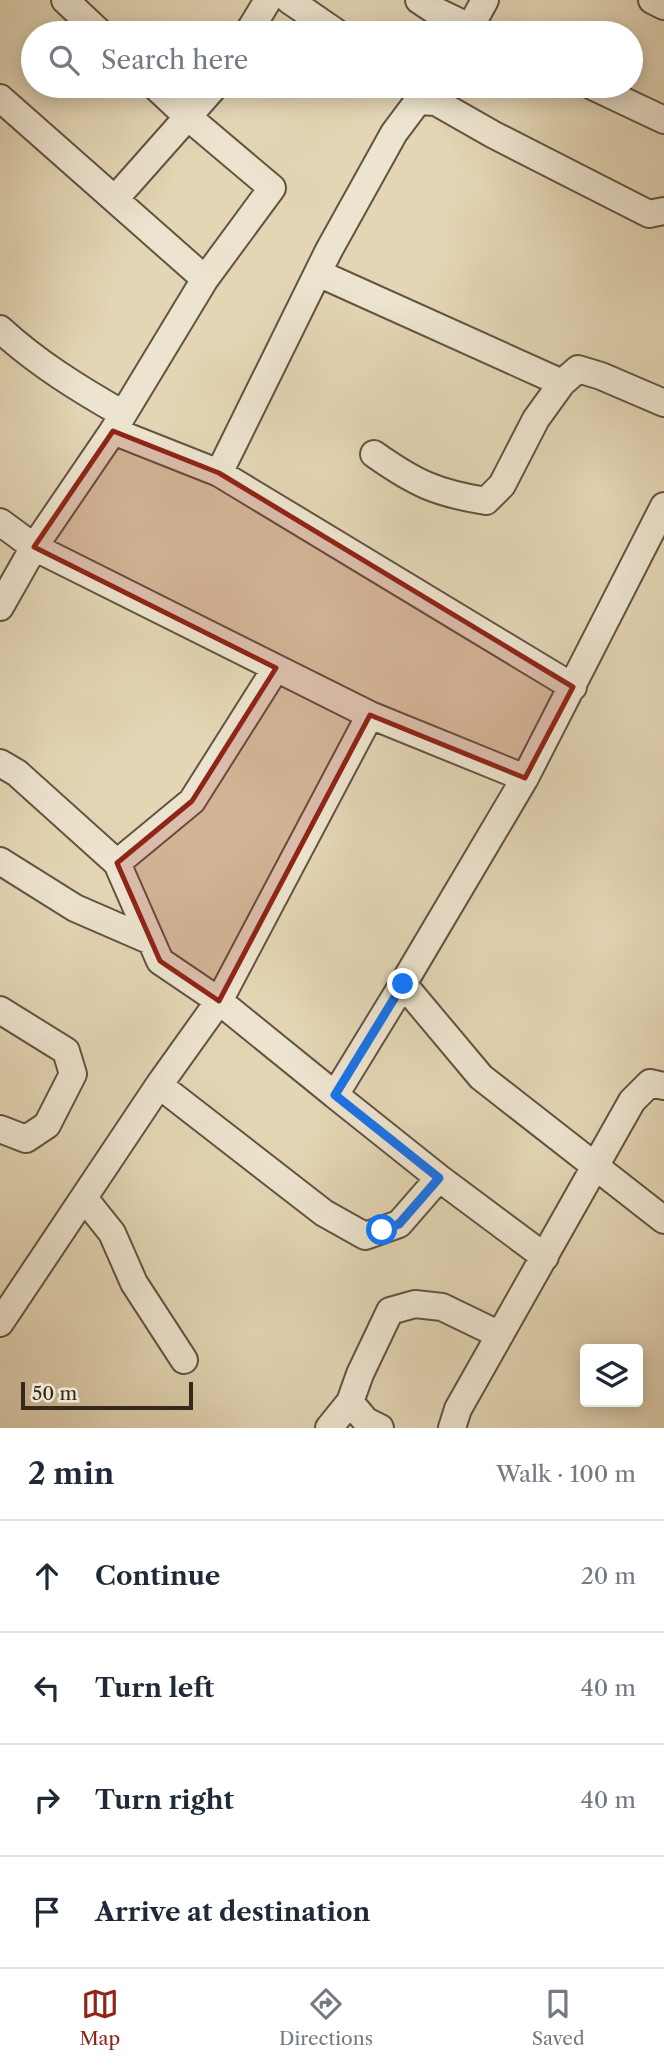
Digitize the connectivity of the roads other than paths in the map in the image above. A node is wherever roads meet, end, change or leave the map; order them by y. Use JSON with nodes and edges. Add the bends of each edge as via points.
{"nodes":[{"id":1,"x":65,"y":0,"type":"edge"},
{"id":2,"x":268,"y":0,"type":"edge"},
{"id":3,"x":289,"y":0,"type":"edge"},
{"id":4,"x":419,"y":0,"type":"edge"},
{"id":5,"x":485,"y":0,"type":"edge"},
{"id":6,"x":652,"y":0,"type":"edge"},
{"id":7,"x":664,"y":6,"type":"edge"},
{"id":8,"x":87,"y":21,"type":"edge"},
{"id":9,"x":255,"y":21,"type":"edge"},
{"id":10,"x":320,"y":21,"type":"edge"},
{"id":11,"x":454,"y":21,"type":"edge"},
{"id":12,"x":477,"y":21,"type":"edge"},
{"id":13,"x":0,"y":98,"type":"edge"},
{"id":14,"x":168,"y":98,"type":"edge"},
{"id":15,"x":205,"y":98,"type":"edge"},
{"id":16,"x":419,"y":98,"type":"edge"},
{"id":17,"x":430,"y":98,"type":"edge"},
{"id":18,"x":617,"y":98,"type":"edge"},
{"id":19,"x":188,"y":117,"type":"junction"},
{"id":20,"x":664,"y":120,"type":"edge"},
{"id":21,"x":115,"y":199,"type":"junction"},
{"id":22,"x":664,"y":211,"type":"edge"},
{"id":23,"x":318,"y":273,"type":"junction"},
{"id":24,"x":205,"y":279,"type":"junction"},
{"id":25,"x":0,"y":329,"type":"edge"},
{"id":26,"x":562,"y":383,"type":"junction"},
{"id":27,"x":664,"y":403,"type":"edge"},
{"id":28,"x":118,"y":423,"type":"junction"},
{"id":29,"x":374,"y":454,"type":"dead end"},
{"id":30,"x":219,"y":473,"type":"junction"},
{"id":31,"x":664,"y":506,"type":"edge"},
{"id":32,"x":0,"y":522,"type":"edge"},
{"id":33,"x":34,"y":547,"type":"junction"},
{"id":34,"x":0,"y":607,"type":"edge"},
{"id":35,"x":276,"y":668,"type":"junction"},
{"id":36,"x":573,"y":687,"type":"junction"},
{"id":37,"x":370,"y":715,"type":"junction"},
{"id":38,"x":0,"y":763,"type":"edge"},
{"id":39,"x":524,"y":778,"type":"junction"},
{"id":40,"x":0,"y":861,"type":"edge"},
{"id":41,"x":117,"y":863,"type":"junction"},
{"id":42,"x":151,"y":941,"type":"junction"},
{"id":43,"x":403,"y":984,"type":"junction"},
{"id":44,"x":219,"y":1001,"type":"junction"},
{"id":45,"x":0,"y":1010,"type":"edge"},
{"id":46,"x":159,"y":1085,"type":"junction"},
{"id":47,"x":664,"y":1086,"type":"edge"},
{"id":48,"x":335,"y":1095,"type":"junction"},
{"id":49,"x":0,"y":1129,"type":"edge"},
{"id":50,"x":596,"y":1168,"type":"junction"},
{"id":51,"x":439,"y":1178,"type":"junction"},
{"id":52,"x":84,"y":1198,"type":"junction"},
{"id":53,"x":664,"y":1220,"type":"edge"},
{"id":54,"x":545,"y":1257,"type":"junction"},
{"id":55,"x":0,"y":1322,"type":"edge"},
{"id":56,"x":500,"y":1335,"type":"junction"},
{"id":57,"x":184,"y":1360,"type":"dead end"},
{"id":58,"x":350,"y":1402,"type":"junction"},
{"id":59,"x":329,"y":1428,"type":"edge"},
{"id":60,"x":380,"y":1428,"type":"edge"},
{"id":61,"x":453,"y":1428,"type":"edge"}],
"edges":[{"from":1,"to":8,"type":"street"},
{"from":2,"to":9,"type":"street"},
{"from":3,"to":10,"type":"street"},
{"from":4,"to":11,"type":"street"},
{"from":5,"to":12,"type":"street"},
{"from":6,"to":7,"type":"street"},
{"from":13,"to":21,"type":"street"},
{"from":14,"to":19,"type":"street"},
{"from":15,"to":19,"type":"street"},
{"from":16,"to":23,"type":"street","via":[[394,133]]},
{"from":17,"to":22,"type":"street","via":[[649,214]]},
{"from":18,"to":20,"type":"street"},
{"from":19,"to":21,"type":"street"},
{"from":19,"to":24,"type":"street","via":[[272,188]]},
{"from":21,"to":24,"type":"street"},
{"from":23,"to":26,"type":"street"},
{"from":23,"to":30,"type":"street"},
{"from":24,"to":28,"type":"street"},
{"from":25,"to":28,"type":"street"},
{"from":26,"to":27,"type":"street","via":[[578,369]]},
{"from":26,"to":29,"type":"street","via":[[536,419],[502,485],[486,501],[432,489]]},
{"from":28,"to":30,"type":"street"},
{"from":28,"to":33,"type":"street"},
{"from":30,"to":36,"type":"street"},
{"from":31,"to":36,"type":"street"},
{"from":32,"to":33,"type":"street"},
{"from":33,"to":34,"type":"street"},
{"from":33,"to":35,"type":"street"},
{"from":35,"to":37,"type":"street"},
{"from":35,"to":41,"type":"street","via":[[192,801]]},
{"from":36,"to":39,"type":"street"},
{"from":37,"to":39,"type":"street"},
{"from":37,"to":44,"type":"street"},
{"from":38,"to":41,"type":"street"},
{"from":39,"to":43,"type":"street"},
{"from":40,"to":42,"type":"street","via":[[75,908]]},
{"from":41,"to":42,"type":"street"},
{"from":42,"to":44,"type":"street","via":[[160,961]]},
{"from":43,"to":48,"type":"street"},
{"from":43,"to":50,"type":"street","via":[[481,1077]]},
{"from":44,"to":46,"type":"street"},
{"from":44,"to":48,"type":"street"},
{"from":45,"to":49,"type":"street","via":[[66,1051],[73,1074],[47,1125],[26,1139]]},
{"from":46,"to":51,"type":"street","via":[[324,1213],[365,1236],[399,1224]]},
{"from":46,"to":52,"type":"street"},
{"from":47,"to":50,"type":"street","via":[[650,1083],[632,1101]]},
{"from":48,"to":51,"type":"street"},
{"from":50,"to":53,"type":"street"},
{"from":50,"to":54,"type":"street"},
{"from":51,"to":54,"type":"street"},
{"from":52,"to":55,"type":"street"},
{"from":52,"to":57,"type":"street","via":[[112,1233],[134,1283]]},
{"from":54,"to":56,"type":"street"},
{"from":56,"to":58,"type":"street","via":[[442,1307],[415,1304],[390,1311]]},
{"from":56,"to":61,"type":"street","via":[[458,1409]]},
{"from":58,"to":59,"type":"street"},
{"from":58,"to":60,"type":"street","via":[[366,1421]]}]}
